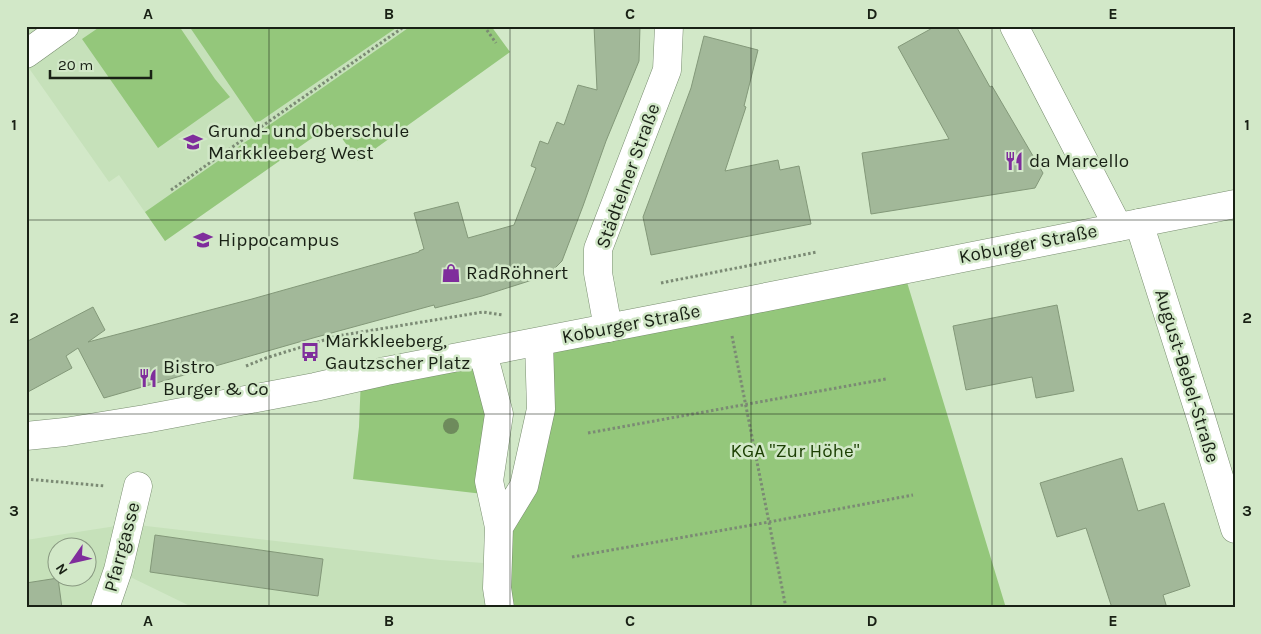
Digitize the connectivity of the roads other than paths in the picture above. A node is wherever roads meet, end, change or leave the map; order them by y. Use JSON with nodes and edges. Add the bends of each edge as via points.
{"nodes":[{"id":1,"x":65,"y":26,"type":"edge"},
{"id":2,"x":669,"y":26,"type":"edge"},
{"id":3,"x":1014,"y":26,"type":"edge"},
{"id":4,"x":26,"y":54,"type":"edge"},
{"id":5,"x":1235,"y":204,"type":"edge"},
{"id":6,"x":1129,"y":225,"type":"junction"},
{"id":7,"x":608,"y":328,"type":"junction"},
{"id":8,"x":539,"y":342,"type":"junction"},
{"id":9,"x":483,"y":352,"type":"junction"},
{"id":10,"x":26,"y":436,"type":"edge"},
{"id":11,"x":138,"y":486,"type":"road end"},
{"id":12,"x":499,"y":527,"type":"junction"},
{"id":13,"x":1235,"y":529,"type":"edge"},
{"id":14,"x":105,"y":608,"type":"edge"},
{"id":15,"x":500,"y":608,"type":"edge"}],
"edges":[{"from":1,"to":4,"type":"street"},
{"from":2,"to":7,"type":"street","name":"Städtelner Straße","via":[[667,70],[598,249],[598,274]]},
{"from":3,"to":6,"type":"street","name":"August-Bebel-Straße"},
{"from":5,"to":6,"type":"street","name":"Koburger Straße"},
{"from":6,"to":7,"type":"street","name":"Koburger Straße"},
{"from":6,"to":13,"type":"street","name":"August-Bebel-Straße","via":[[1202,421]]},
{"from":7,"to":8,"type":"street","name":"Koburger Straße"},
{"from":8,"to":9,"type":"street","name":"Koburger Straße"},
{"from":8,"to":12,"type":"street","via":[[542,409],[524,486]]},
{"from":9,"to":10,"type":"street","name":"Koburger Straße","via":[[145,419]]},
{"from":9,"to":12,"type":"street","via":[[499,414],[489,481]]},
{"from":11,"to":14,"type":"street","name":"Pfarrgasse","via":[[118,570]]},
{"from":12,"to":15,"type":"street","via":[[497,588]]}]}
